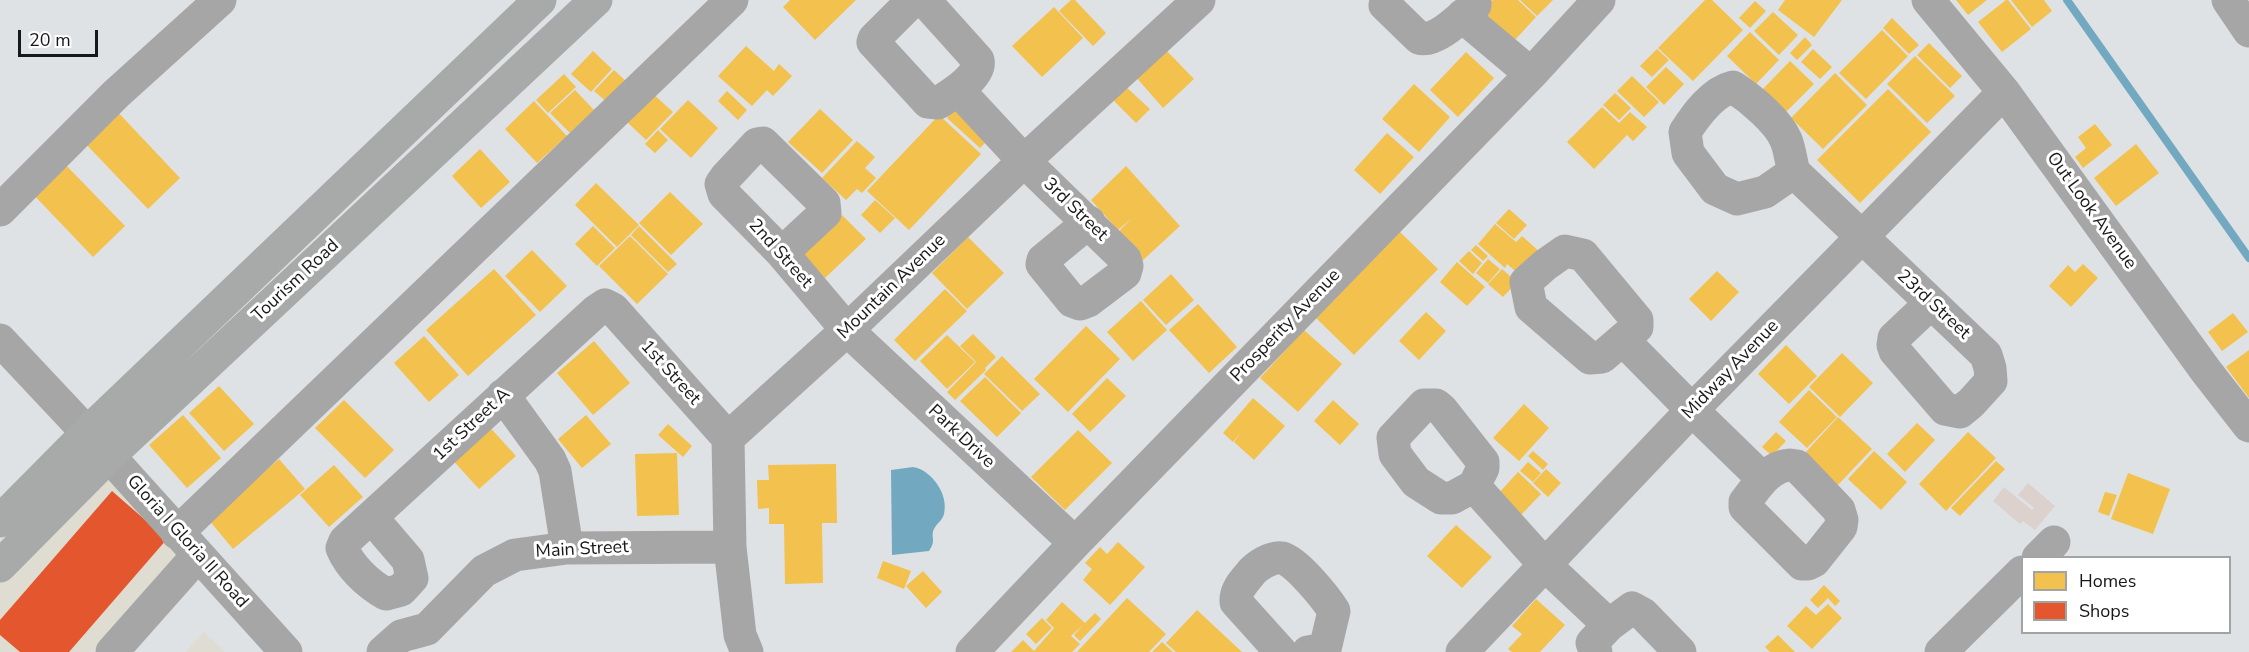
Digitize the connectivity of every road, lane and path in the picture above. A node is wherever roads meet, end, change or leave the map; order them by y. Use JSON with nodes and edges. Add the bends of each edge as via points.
{"nodes":[{"id":1,"x":220,"y":0,"type":"edge"},
{"id":2,"x":540,"y":0,"type":"edge"},
{"id":3,"x":596,"y":0,"type":"edge"},
{"id":4,"x":732,"y":0,"type":"edge"},
{"id":5,"x":913,"y":0,"type":"edge"},
{"id":6,"x":924,"y":0,"type":"edge"},
{"id":7,"x":1386,"y":0,"type":"edge"},
{"id":8,"x":1599,"y":0,"type":"edge"},
{"id":9,"x":1928,"y":0,"type":"edge"},
{"id":10,"x":2228,"y":0,"type":"edge"},
{"id":11,"x":1181,"y":6,"type":"edge"},
{"id":12,"x":1469,"y":8,"type":"edge"},
{"id":13,"x":2249,"y":31,"type":"edge"},
{"id":14,"x":1531,"y":74,"type":"junction"},
{"id":15,"x":958,"y":90,"type":"junction"},
{"id":16,"x":2004,"y":92,"type":"junction"},
{"id":17,"x":1024,"y":161,"type":"junction"},
{"id":18,"x":1794,"y":172,"type":"junction"},
{"id":19,"x":0,"y":210,"type":"edge"},
{"id":20,"x":1089,"y":222,"type":"junction"},
{"id":21,"x":1862,"y":236,"type":"junction"},
{"id":22,"x":782,"y":254,"type":"junction"},
{"id":23,"x":1930,"y":304,"type":"junction"},
{"id":24,"x":613,"y":309,"type":"joint"},
{"id":25,"x":848,"y":330,"type":"junction"},
{"id":26,"x":0,"y":340,"type":"edge"},
{"id":27,"x":1624,"y":341,"type":"dead end"},
{"id":28,"x":503,"y":395,"type":"junction"},
{"id":29,"x":1692,"y":410,"type":"junction"},
{"id":30,"x":2249,"y":426,"type":"edge"},
{"id":31,"x":728,"y":438,"type":"junction"},
{"id":32,"x":98,"y":444,"type":"junction"},
{"id":33,"x":1763,"y":479,"type":"dead end"},
{"id":34,"x":1474,"y":486,"type":"dead end"},
{"id":35,"x":372,"y":518,"type":"junction"},
{"id":36,"x":0,"y":521,"type":"edge"},
{"id":37,"x":1075,"y":543,"type":"junction"},
{"id":38,"x":188,"y":544,"type":"junction"},
{"id":39,"x":730,"y":547,"type":"junction"},
{"id":40,"x":567,"y":548,"type":"junction"},
{"id":41,"x":1544,"y":564,"type":"junction"},
{"id":42,"x":0,"y":566,"type":"edge"},
{"id":43,"x":2021,"y":573,"type":"edge"},
{"id":44,"x":1602,"y":638,"type":"edge"},
{"id":45,"x":425,"y":641,"type":"edge"},
{"id":46,"x":743,"y":643,"type":"edge"},
{"id":47,"x":1321,"y":651,"type":"edge"},
{"id":48,"x":112,"y":652,"type":"edge"},
{"id":49,"x":286,"y":652,"type":"edge"},
{"id":50,"x":383,"y":652,"type":"edge"},
{"id":51,"x":972,"y":652,"type":"edge"},
{"id":52,"x":1281,"y":652,"type":"edge"},
{"id":53,"x":1462,"y":652,"type":"edge"},
{"id":54,"x":1680,"y":652,"type":"edge"},
{"id":55,"x":1941,"y":652,"type":"edge"}],
"edges":[{"from":1,"to":19,"type":"street","via":[[116,94]]},
{"from":2,"to":32,"type":"main road","name":"Tourism Road"},
{"from":3,"to":32,"type":"main road","name":"Tourism Road"},
{"from":4,"to":38,"type":"street"},
{"from":5,"to":15,"type":"street","via":[[874,39],[874,44],[928,102],[938,103]]},
{"from":6,"to":15,"type":"street","via":[[978,60],[978,69]]},
{"from":7,"to":12,"type":"street","via":[[1385,5],[1425,40],[1433,38]]},
{"from":8,"to":14,"type":"street","name":"Prosperity Avenue"},
{"from":9,"to":16,"type":"street","name":"Out Look Avenue"},
{"from":10,"to":13,"type":"street"},
{"from":11,"to":17,"type":"street","name":"Mountain Avenue"},
{"from":12,"to":14,"type":"street"},
{"from":14,"to":37,"type":"street","name":"Prosperity Avenue"},
{"from":15,"to":17,"type":"street","name":"3rd Street"},
{"from":16,"to":21,"type":"street","name":"Midway Avenue"},
{"from":16,"to":30,"type":"street","name":"Out Look Avenue"},
{"from":17,"to":20,"type":"street","name":"3rd Street"},
{"from":17,"to":25,"type":"street","name":"Mountain Avenue"},
{"from":18,"to":18,"type":"street","via":[[1779,127],[1733,87],[1720,90],[1684,132],[1688,153],[1715,189],[1737,199],[1765,192]]},
{"from":18,"to":21,"type":"street","name":"23rd Street"},
{"from":20,"to":20,"type":"street","name":"3rd Street","via":[[1125,258],[1127,266],[1125,273],[1080,304],[1072,301],[1042,264]]},
{"from":21,"to":23,"type":"street","name":"23rd Street"},
{"from":21,"to":29,"type":"street","name":"Midway Avenue"},
{"from":22,"to":22,"type":"street","name":"2nd Street","via":[[724,194],[721,184],[757,144],[763,143],[824,202],[825,213]]},
{"from":22,"to":25,"type":"street","name":"2nd Street"},
{"from":23,"to":23,"type":"street","name":"23rd Street","via":[[1986,355],[1990,368],[1991,381],[1960,412],[1946,409],[1893,345],[1894,338]]},
{"from":24,"to":28,"type":"street","name":"1st Street A","via":[[606,305],[596,311]]},
{"from":24,"to":31,"type":"street","name":"1st Street"},
{"from":25,"to":31,"type":"street","name":"Mountain Avenue"},
{"from":25,"to":37,"type":"street","name":"Park Drive"},
{"from":26,"to":32,"type":"street","name":"Gloria I Gloria II Road"},
{"from":27,"to":29,"type":"street"},
{"from":28,"to":35,"type":"street","name":"1st Street A"},
{"from":28,"to":40,"type":"street","via":[[555,471]]},
{"from":29,"to":33,"type":"street"},
{"from":29,"to":41,"type":"street","name":"Midway Avenue"},
{"from":31,"to":39,"type":"street"},
{"from":32,"to":36,"type":"main road","name":"Tourism Road"},
{"from":32,"to":38,"type":"street","name":"Gloria I Gloria II Road"},
{"from":32,"to":42,"type":"main road","name":"Tourism Road"},
{"from":34,"to":41,"type":"street"},
{"from":35,"to":35,"type":"street","name":"1st Street A","via":[[345,540],[345,556],[372,586],[386,594],[401,590],[412,578],[408,560]]},
{"from":37,"to":51,"type":"street","name":"Prosperity Avenue"},
{"from":38,"to":48,"type":"street"},
{"from":38,"to":49,"type":"street","name":"Gloria I Gloria II Road"},
{"from":39,"to":40,"type":"street","name":"Main Street"},
{"from":39,"to":46,"type":"street"},
{"from":40,"to":45,"type":"street","name":"Main Street","via":[[515,555],[484,571]]},
{"from":41,"to":44,"type":"street"},
{"from":41,"to":53,"type":"street","name":"Midway Avenue"},
{"from":43,"to":55,"type":"street"},
{"from":44,"to":54,"type":"street","via":[[1632,608]]},
{"from":45,"to":50,"type":"street","via":[[401,636]]},
{"from":47,"to":52,"type":"street","via":[[1334,615],[1332,609],[1311,581],[1286,559],[1274,558],[1252,570],[1237,591],[1236,602]]}]}
